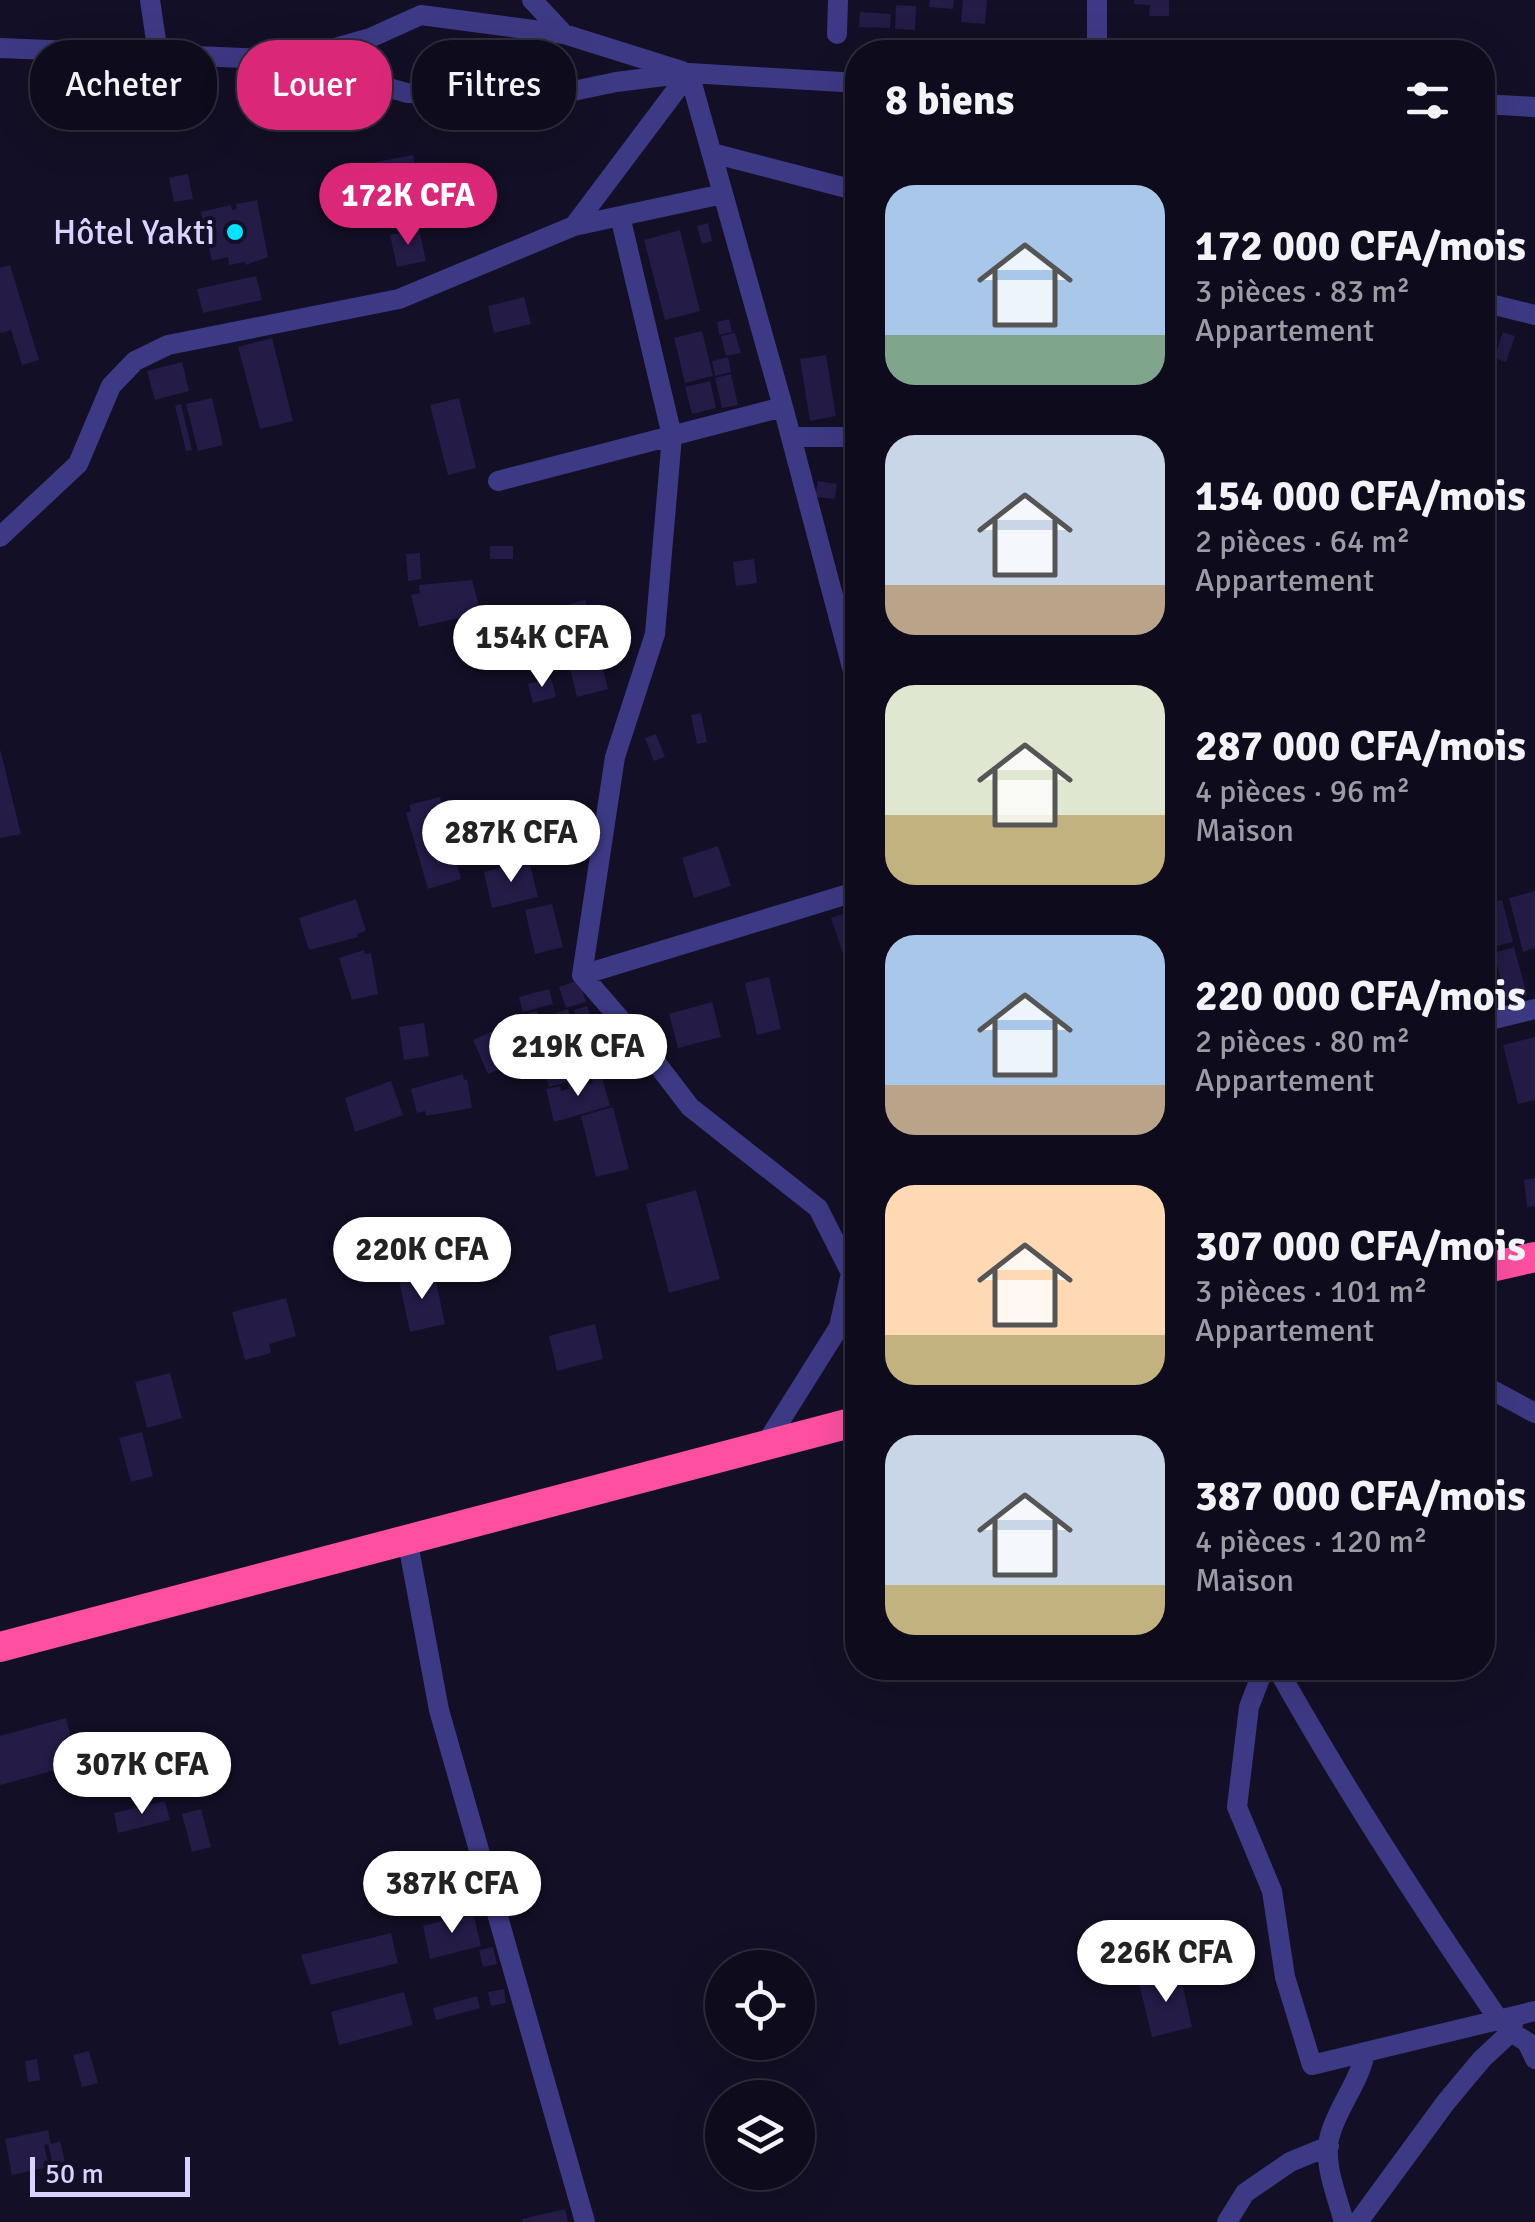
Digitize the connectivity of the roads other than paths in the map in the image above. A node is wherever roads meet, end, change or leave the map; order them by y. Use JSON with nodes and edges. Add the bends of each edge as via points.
{"nodes":[{"id":1,"x":150,"y":0,"type":"edge"},
{"id":2,"x":532,"y":0,"type":"edge"},
{"id":3,"x":838,"y":0,"type":"edge"},
{"id":4,"x":1097,"y":0,"type":"edge"},
{"id":5,"x":423,"y":7,"type":"edge"},
{"id":6,"x":564,"y":34,"type":"junction"},
{"id":7,"x":837,"y":34,"type":"dead end"},
{"id":8,"x":156,"y":40,"type":"edge"},
{"id":9,"x":363,"y":40,"type":"edge"},
{"id":10,"x":1097,"y":40,"type":"edge"},
{"id":11,"x":0,"y":48,"type":"edge"},
{"id":12,"x":30,"y":49,"type":"edge"},
{"id":13,"x":689,"y":73,"type":"junction"},
{"id":14,"x":845,"y":83,"type":"edge"},
{"id":15,"x":392,"y":90,"type":"edge"},
{"id":16,"x":1495,"y":104,"type":"edge"},
{"id":17,"x":1535,"y":106,"type":"edge"},
{"id":18,"x":712,"y":153,"type":"junction"},
{"id":19,"x":845,"y":187,"type":"edge"},
{"id":20,"x":723,"y":194,"type":"junction"},
{"id":21,"x":620,"y":216,"type":"junction"},
{"id":22,"x":574,"y":226,"type":"junction"},
{"id":23,"x":1495,"y":305,"type":"edge"},
{"id":24,"x":1535,"y":315,"type":"edge"},
{"id":25,"x":783,"y":408,"type":"junction"},
{"id":26,"x":672,"y":436,"type":"junction"},
{"id":27,"x":791,"y":437,"type":"junction"},
{"id":28,"x":845,"y":437,"type":"edge"},
{"id":29,"x":498,"y":481,"type":"dead end"},
{"id":30,"x":0,"y":537,"type":"edge"},
{"id":31,"x":845,"y":641,"type":"edge"},
{"id":32,"x":845,"y":895,"type":"edge"},
{"id":33,"x":582,"y":974,"type":"junction"},
{"id":34,"x":1535,"y":1009,"type":"edge"},
{"id":35,"x":1495,"y":1019,"type":"edge"},
{"id":36,"x":1535,"y":1257,"type":"edge"},
{"id":37,"x":845,"y":1261,"type":"edge"},
{"id":38,"x":1495,"y":1265,"type":"edge"},
{"id":39,"x":845,"y":1298,"type":"edge"},
{"id":40,"x":1495,"y":1391,"type":"edge"},
{"id":41,"x":1535,"y":1412,"type":"edge"},
{"id":42,"x":845,"y":1424,"type":"edge"},
{"id":43,"x":765,"y":1445,"type":"junction"},
{"id":44,"x":408,"y":1538,"type":"junction"},
{"id":45,"x":0,"y":1647,"type":"edge"},
{"id":46,"x":1260,"y":1680,"type":"edge"},
{"id":47,"x":1283,"y":1680,"type":"edge"},
{"id":48,"x":1515,"y":2020,"type":"edge"},
{"id":49,"x":1364,"y":2052,"type":"junction"},
{"id":50,"x":1535,"y":2059,"type":"edge"},
{"id":51,"x":1329,"y":2146,"type":"junction"},
{"id":52,"x":586,"y":2222,"type":"edge"},
{"id":53,"x":1227,"y":2222,"type":"edge"},
{"id":54,"x":1344,"y":2222,"type":"edge"},
{"id":55,"x":1358,"y":2222,"type":"edge"}],
"edges":[{"from":1,"to":8,"type":"street"},
{"from":2,"to":6,"type":"street"},
{"from":3,"to":7,"type":"street"},
{"from":4,"to":10,"type":"street"},
{"from":5,"to":6,"type":"street"},
{"from":5,"to":9,"type":"street"},
{"from":6,"to":13,"type":"street"},
{"from":11,"to":12,"type":"street"},
{"from":13,"to":14,"type":"street"},
{"from":13,"to":15,"type":"street","via":[[545,97]]},
{"from":13,"to":18,"type":"street"},
{"from":13,"to":22,"type":"street"},
{"from":16,"to":17,"type":"street"},
{"from":18,"to":19,"type":"street"},
{"from":18,"to":20,"type":"street"},
{"from":20,"to":21,"type":"street"},
{"from":20,"to":25,"type":"street"},
{"from":21,"to":22,"type":"street"},
{"from":21,"to":26,"type":"street"},
{"from":22,"to":30,"type":"street","via":[[399,300],[168,345],[135,360],[111,386],[78,464]]},
{"from":23,"to":24,"type":"street"},
{"from":25,"to":26,"type":"street"},
{"from":25,"to":27,"type":"street"},
{"from":26,"to":29,"type":"street"},
{"from":26,"to":33,"type":"street","via":[[655,634],[615,757]]},
{"from":27,"to":28,"type":"street"},
{"from":27,"to":31,"type":"street"},
{"from":32,"to":33,"type":"street"},
{"from":33,"to":37,"type":"street","via":[[690,1106],[818,1208]]},
{"from":34,"to":35,"type":"street"},
{"from":36,"to":38,"type":"highway"},
{"from":39,"to":43,"type":"street","via":[[838,1327]]},
{"from":40,"to":41,"type":"street"},
{"from":42,"to":43,"type":"highway"},
{"from":43,"to":44,"type":"highway"},
{"from":44,"to":45,"type":"highway"},
{"from":44,"to":52,"type":"street","via":[[439,1710]]},
{"from":46,"to":49,"type":"street","via":[[1249,1708],[1237,1806],[1272,1891],[1285,1978],[1312,2066]]},
{"from":47,"to":48,"type":"street","via":[[1412,1892]]},
{"from":48,"to":49,"type":"street"},
{"from":48,"to":50,"type":"street"},
{"from":48,"to":55,"type":"street"},
{"from":49,"to":51,"type":"street"},
{"from":51,"to":53,"type":"street","via":[[1290,2162],[1246,2193]]},
{"from":51,"to":54,"type":"street"}]}
